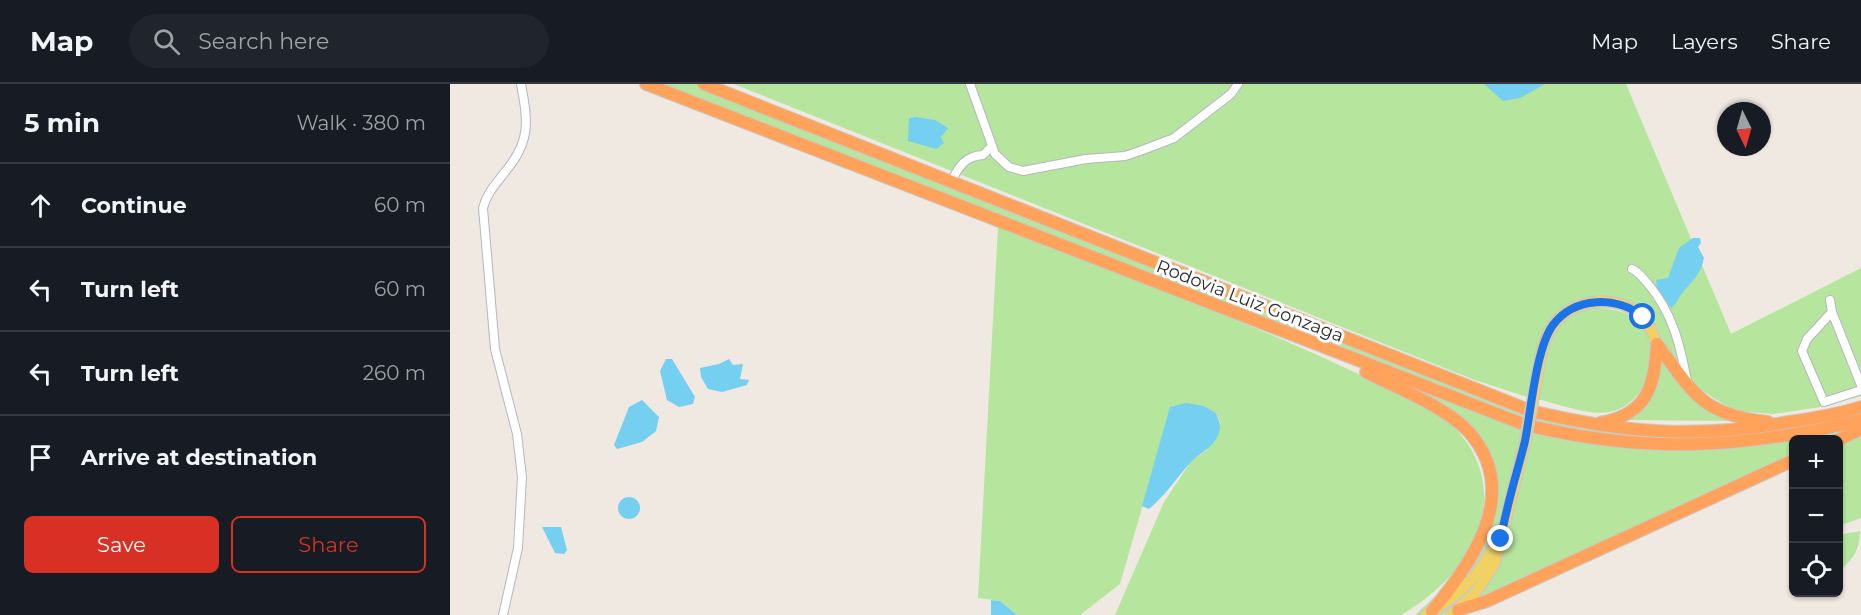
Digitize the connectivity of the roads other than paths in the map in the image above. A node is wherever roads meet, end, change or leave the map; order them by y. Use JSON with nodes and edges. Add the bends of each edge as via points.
{"nodes":[{"id":1,"x":521,"y":84,"type":"edge"},
{"id":2,"x":646,"y":84,"type":"edge"},
{"id":3,"x":704,"y":84,"type":"edge"},
{"id":4,"x":970,"y":84,"type":"edge"},
{"id":5,"x":1238,"y":84,"type":"edge"},
{"id":6,"x":991,"y":147,"type":"junction"},
{"id":7,"x":951,"y":182,"type":"junction"},
{"id":8,"x":1632,"y":269,"type":"dead end"},
{"id":9,"x":1830,"y":300,"type":"dead end"},
{"id":10,"x":1832,"y":312,"type":"junction"},
{"id":11,"x":1657,"y":344,"type":"junction"},
{"id":12,"x":1323,"y":349,"type":"junction"},
{"id":13,"x":1861,"y":385,"type":"edge"},
{"id":14,"x":1688,"y":386,"type":"junction"},
{"id":15,"x":1861,"y":390,"type":"edge"},
{"id":16,"x":1824,"y":402,"type":"junction"},
{"id":17,"x":1861,"y":407,"type":"edge"},
{"id":18,"x":1830,"y":416,"type":"junction"},
{"id":19,"x":1861,"y":420,"type":"edge"},
{"id":20,"x":1785,"y":423,"type":"junction"},
{"id":21,"x":1590,"y":425,"type":"junction"},
{"id":22,"x":1861,"y":429,"type":"edge"},
{"id":23,"x":1843,"y":438,"type":"edge"},
{"id":24,"x":1789,"y":462,"type":"edge"},
{"id":25,"x":1502,"y":530,"type":"junction"},
{"id":26,"x":1430,"y":613,"type":"edge"},
{"id":27,"x":1455,"y":613,"type":"edge"},
{"id":28,"x":503,"y":615,"type":"edge"}],
"edges":[{"from":1,"to":28,"type":"street","via":[[527,124],[525,143],[487,194],[483,208],[495,349],[518,434],[522,477],[518,548]]},
{"from":2,"to":12,"type":"highway","name":"Rodovia Luiz Gonzaga"},
{"from":3,"to":7,"type":"highway","name":"Rodovia Luiz Gonzaga"},
{"from":4,"to":6,"type":"street"},
{"from":5,"to":6,"type":"street","via":[[1231,94],[1174,138],[1125,156],[1023,171],[1009,167]]},
{"from":6,"to":7,"type":"street","via":[[983,155],[970,156]]},
{"from":7,"to":21,"type":"highway","name":"Rodovia Luiz Gonzaga","via":[[1531,411]]},
{"from":8,"to":14,"type":"street","via":[[1664,302],[1675,327]]},
{"from":9,"to":10,"type":"street"},
{"from":10,"to":13,"type":"street"},
{"from":10,"to":16,"type":"street","via":[[1802,347]]},
{"from":11,"to":14,"type":"highway"},
{"from":11,"to":21,"type":"highway","via":[[1655,377],[1642,401],[1619,420]]},
{"from":11,"to":25,"type":"main road","bridge":true,"via":[[1649,324],[1636,311],[1609,303],[1573,309],[1553,325],[1546,336]]},
{"from":12,"to":19,"type":"highway","name":"Rodovia Luiz Gonzaga","via":[[1523,424],[1600,440],[1736,444],[1804,434]]},
{"from":12,"to":26,"type":"highway","via":[[1449,416],[1469,432],[1485,459],[1492,496],[1484,532],[1468,564]]},
{"from":14,"to":20,"type":"highway","via":[[1705,404],[1722,414]]},
{"from":15,"to":16,"type":"street"},
{"from":16,"to":18,"type":"street"},
{"from":17,"to":18,"type":"highway","name":"Rodovia Luiz Gonzaga"},
{"from":18,"to":20,"type":"highway","name":"Rodovia Luiz Gonzaga"},
{"from":20,"to":21,"type":"highway","name":"Rodovia Luiz Gonzaga","via":[[1699,433]]},
{"from":22,"to":23,"type":"highway"},
{"from":24,"to":27,"type":"highway"},
{"from":25,"to":26,"type":"main road","via":[[1476,576],[1457,596]]},
{"from":25,"to":27,"type":"main road","via":[[1493,568]]}]}
